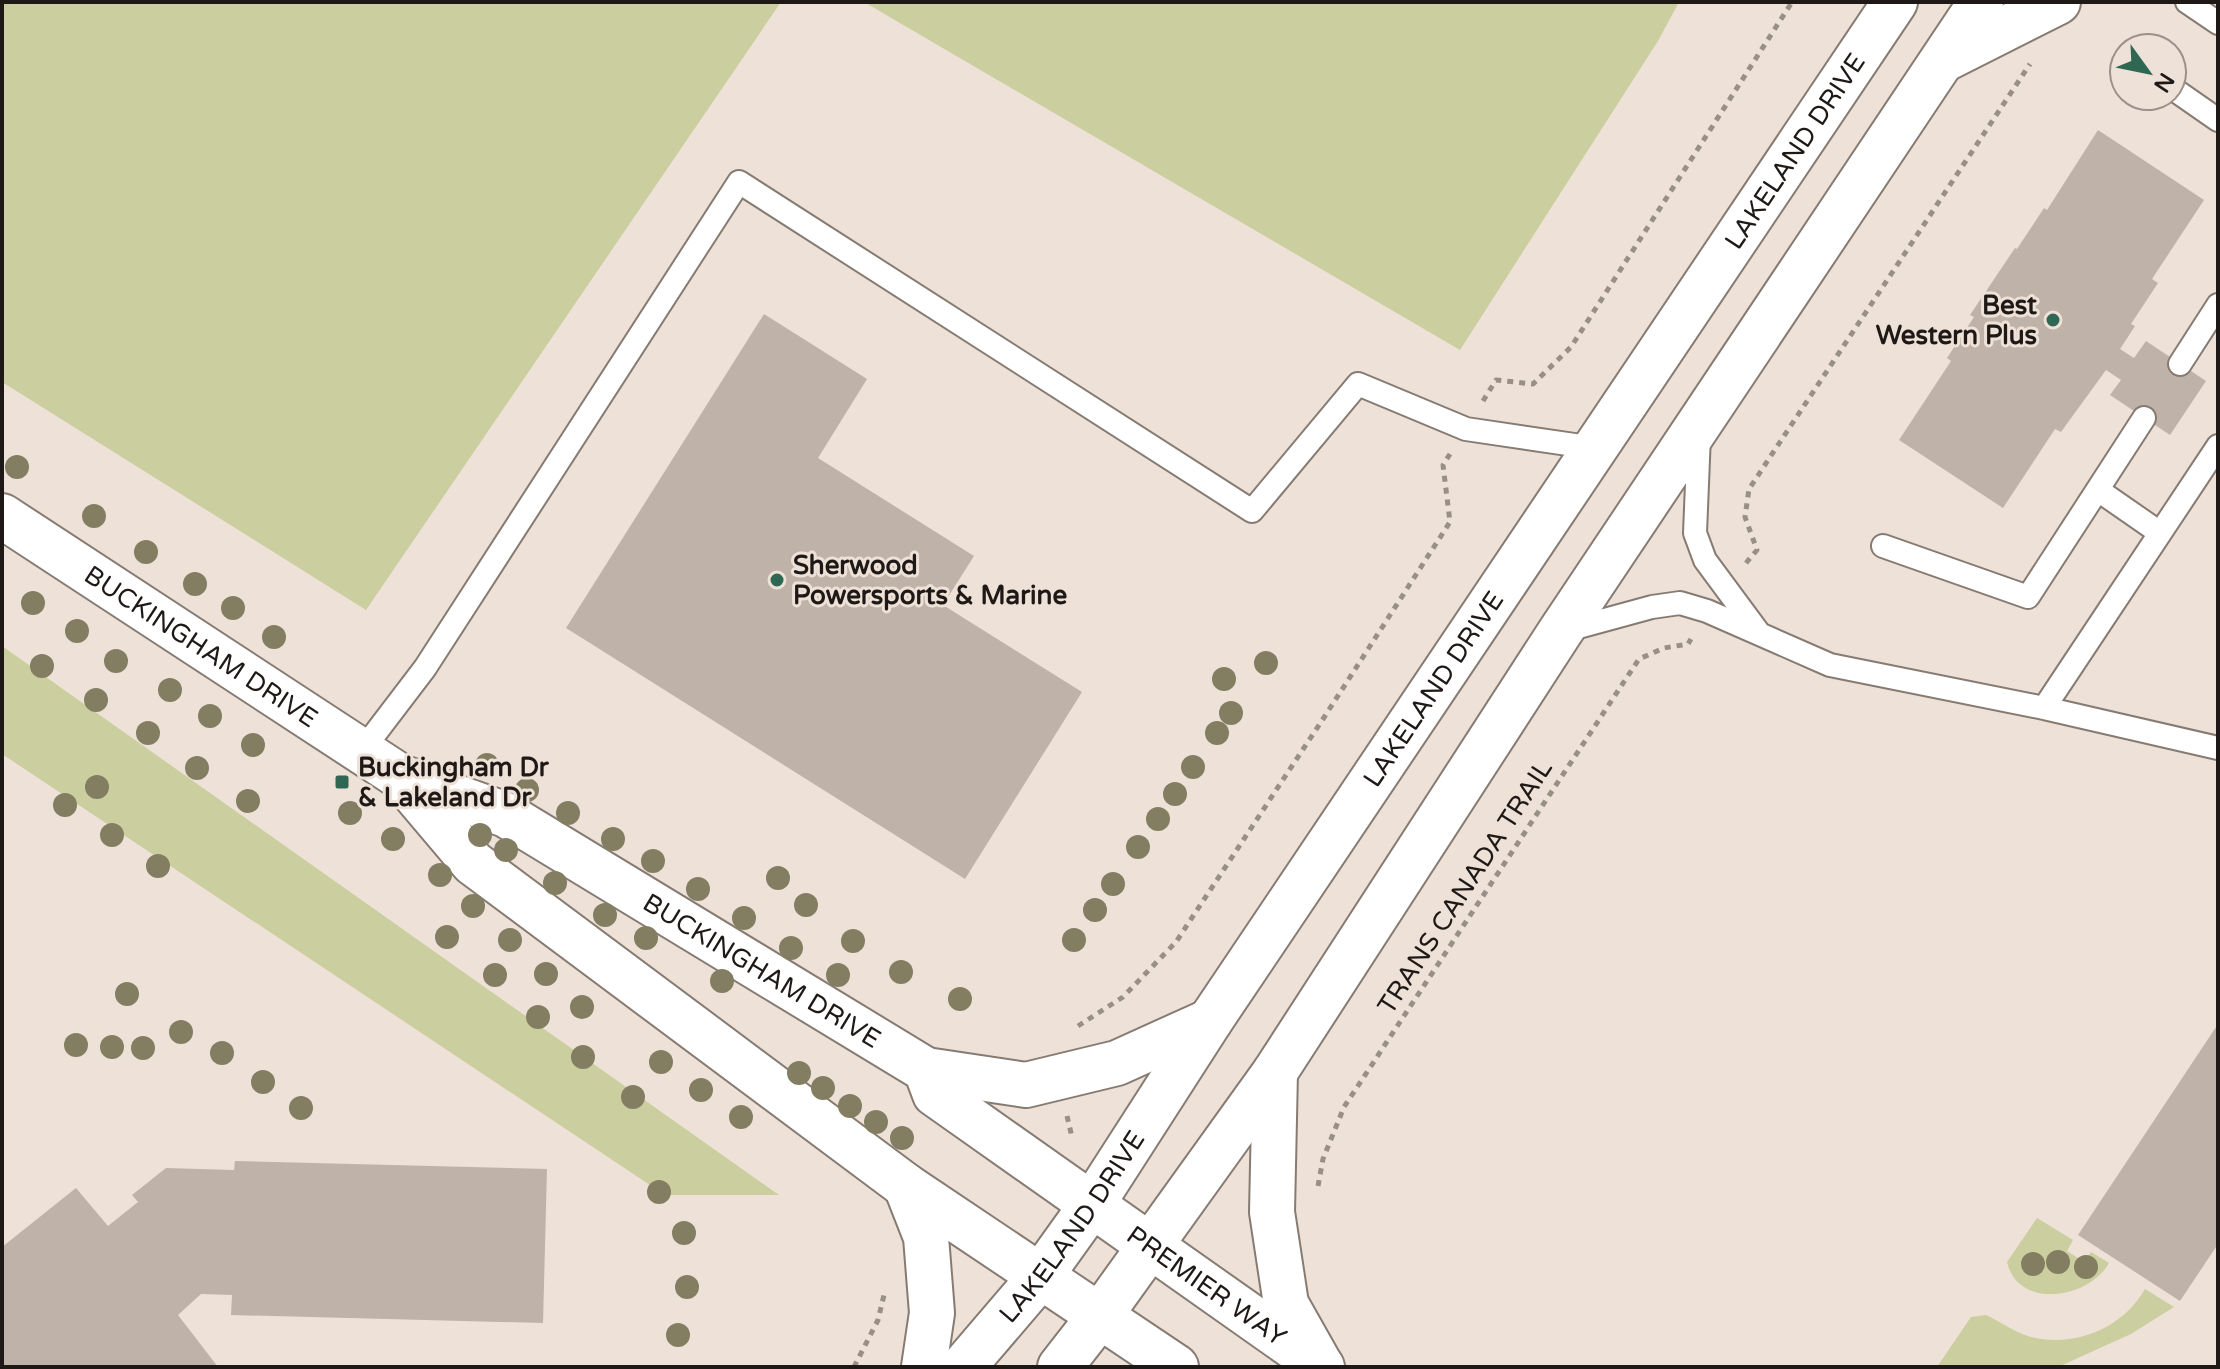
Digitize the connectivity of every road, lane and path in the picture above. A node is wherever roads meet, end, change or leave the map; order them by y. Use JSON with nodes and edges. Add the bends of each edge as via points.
{"nodes":[{"id":1,"x":1792,"y":2,"type":"edge"},
{"id":2,"x":1895,"y":2,"type":"edge"},
{"id":3,"x":1981,"y":2,"type":"edge"},
{"id":4,"x":2058,"y":2,"type":"edge"},
{"id":5,"x":2187,"y":2,"type":"edge"},
{"id":6,"x":2218,"y":23,"type":"edge"},
{"id":7,"x":2042,"y":56,"type":"dead end"},
{"id":8,"x":1940,"y":62,"type":"junction"},
{"id":9,"x":2188,"y":99,"type":"edge"},
{"id":10,"x":2218,"y":120,"type":"edge"},
{"id":11,"x":2218,"y":305,"type":"edge"},
{"id":12,"x":2180,"y":364,"type":"dead end"},
{"id":13,"x":2144,"y":418,"type":"dead end"},
{"id":14,"x":1699,"y":423,"type":"junction"},
{"id":15,"x":1466,"y":429,"type":"junction"},
{"id":16,"x":2218,"y":446,"type":"edge"},
{"id":17,"x":1595,"y":448,"type":"junction"},
{"id":18,"x":2098,"y":490,"type":"junction"},
{"id":19,"x":2,"y":516,"type":"edge"},
{"id":20,"x":2160,"y":533,"type":"junction"},
{"id":21,"x":1883,"y":546,"type":"dead end"},
{"id":22,"x":1740,"y":570,"type":"dead end"},
{"id":23,"x":1560,"y":632,"type":"junction"},
{"id":24,"x":1695,"y":633,"type":"dead end"},
{"id":25,"x":1760,"y":634,"type":"junction"},
{"id":26,"x":2044,"y":708,"type":"junction"},
{"id":27,"x":2218,"y":748,"type":"edge"},
{"id":28,"x":361,"y":752,"type":"junction"},
{"id":29,"x":401,"y":777,"type":"junction"},
{"id":30,"x":1210,"y":1021,"type":"junction"},
{"id":31,"x":1070,"y":1031,"type":"dead end"},
{"id":32,"x":926,"y":1070,"type":"junction"},
{"id":33,"x":1275,"y":1072,"type":"junction"},
{"id":34,"x":906,"y":1186,"type":"junction"},
{"id":35,"x":1317,"y":1188,"type":"dead end"},
{"id":36,"x":1093,"y":1203,"type":"junction"},
{"id":37,"x":1150,"y":1244,"type":"junction"},
{"id":38,"x":1040,"y":1277,"type":"junction"},
{"id":39,"x":884,"y":1295,"type":"dead end"},
{"id":40,"x":1099,"y":1317,"type":"junction"},
{"id":41,"x":854,"y":1367,"type":"edge"},
{"id":42,"x":924,"y":1367,"type":"edge"},
{"id":43,"x":963,"y":1367,"type":"edge"},
{"id":44,"x":1060,"y":1367,"type":"edge"},
{"id":45,"x":1176,"y":1367,"type":"edge"},
{"id":46,"x":1322,"y":1367,"type":"edge"}],
"edges":[{"from":1,"to":15,"type":"path","via":[[1571,347],[1533,384],[1496,380]]},
{"from":2,"to":17,"type":"main road","name":"LAKELAND DRIVE"},
{"from":3,"to":8,"type":"main road"},
{"from":4,"to":8,"type":"main road"},
{"from":5,"to":6,"type":"lane"},
{"from":7,"to":22,"type":"path","via":[[2031,63],[1749,489],[1745,517],[1757,550]]},
{"from":8,"to":14,"type":"main road"},
{"from":9,"to":10,"type":"lane"},
{"from":11,"to":12,"type":"lane"},
{"from":13,"to":18,"type":"lane"},
{"from":14,"to":23,"type":"main road"},
{"from":14,"to":25,"type":"lane","via":[[1695,533],[1705,560]]},
{"from":15,"to":17,"type":"lane"},
{"from":15,"to":28,"type":"lane","via":[[1358,384],[1252,511],[739,182],[425,668]]},
{"from":15,"to":31,"type":"path","via":[[1443,465],[1450,522],[1323,719],[1176,942],[1123,997]]},
{"from":16,"to":20,"type":"lane"},
{"from":17,"to":30,"type":"main road","name":"LAKELAND DRIVE"},
{"from":18,"to":20,"type":"lane"},
{"from":18,"to":21,"type":"lane","via":[[2028,597]]},
{"from":19,"to":28,"type":"main road","name":"BUCKINGHAM DRIVE"},
{"from":20,"to":26,"type":"lane"},
{"from":23,"to":25,"type":"lane","via":[[1680,603]]},
{"from":23,"to":33,"type":"main road"},
{"from":24,"to":35,"type":"path","name":"TRANS CANADA TRAIL","via":[[1688,644],[1639,659],[1344,1107]]},
{"from":25,"to":26,"type":"lane","via":[[1830,665]]},
{"from":26,"to":27,"type":"lane"},
{"from":28,"to":29,"type":"main road","name":"BUCKINGHAM DRIVE"},
{"from":29,"to":32,"type":"main road","name":"BUCKINGHAM DRIVE","via":[[506,815]]},
{"from":29,"to":34,"type":"main road","name":"BUCKINGHAM DRIVE","via":[[473,863]]},
{"from":30,"to":32,"type":"main road","via":[[1117,1063],[1026,1085]]},
{"from":30,"to":36,"type":"main road","name":"LAKELAND DRIVE"},
{"from":32,"to":36,"type":"main road","name":"BUCKINGHAM DRIVE","via":[[935,1094]]},
{"from":33,"to":37,"type":"main road"},
{"from":33,"to":46,"type":"main road","via":[[1272,1212],[1283,1288],[1286,1304]]},
{"from":34,"to":38,"type":"main road","name":"BUCKINGHAM DRIVE"},
{"from":34,"to":42,"type":"main road","via":[[926,1237],[932,1313]]},
{"from":36,"to":37,"type":"main road","name":"PREMIER WAY"},
{"from":36,"to":38,"type":"main road","name":"LAKELAND DRIVE"},
{"from":37,"to":40,"type":"main road"},
{"from":37,"to":46,"type":"main road","name":"PREMIER WAY"},
{"from":38,"to":40,"type":"main road"},
{"from":38,"to":43,"type":"main road","name":"LAKELAND DRIVE"},
{"from":39,"to":41,"type":"path","via":[[878,1320]]},
{"from":40,"to":44,"type":"main road"},
{"from":40,"to":45,"type":"main road"}]}
